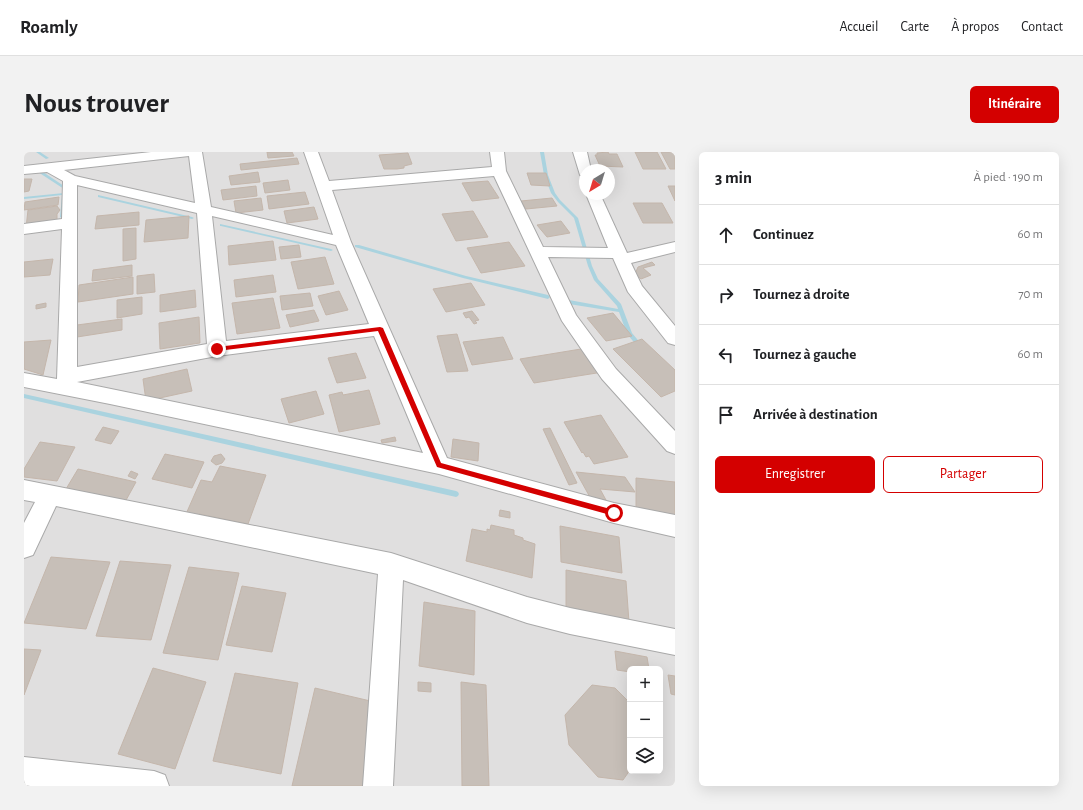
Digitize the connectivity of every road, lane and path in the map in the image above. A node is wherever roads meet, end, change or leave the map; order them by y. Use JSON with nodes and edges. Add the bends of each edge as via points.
{"nodes":[{"id":1,"x":188,"y":152,"type":"edge"},
{"id":2,"x":195,"y":152,"type":"edge"},
{"id":3,"x":311,"y":152,"type":"edge"},
{"id":4,"x":497,"y":152,"type":"edge"},
{"id":5,"x":580,"y":152,"type":"edge"},
{"id":6,"x":583,"y":164,"type":"edge"},
{"id":7,"x":49,"y":167,"type":"junction"},
{"id":8,"x":24,"y":170,"type":"edge"},
{"id":9,"x":498,"y":171,"type":"junction"},
{"id":10,"x":70,"y":179,"type":"junction"},
{"id":11,"x":323,"y":186,"type":"junction"},
{"id":12,"x":596,"y":200,"type":"edge"},
{"id":13,"x":204,"y":211,"type":"junction"},
{"id":14,"x":69,"y":223,"type":"junction"},
{"id":15,"x":24,"y":229,"type":"edge"},
{"id":16,"x":343,"y":242,"type":"junction"},
{"id":17,"x":675,"y":247,"type":"edge"},
{"id":18,"x":537,"y":252,"type":"junction"},
{"id":19,"x":619,"y":256,"type":"junction"},
{"id":20,"x":380,"y":328,"type":"junction"},
{"id":21,"x":675,"y":338,"type":"edge"},
{"id":22,"x":217,"y":349,"type":"junction"},
{"id":23,"x":24,"y":380,"type":"edge"},
{"id":24,"x":67,"y":382,"type":"junction"},
{"id":25,"x":675,"y":445,"type":"edge"},
{"id":26,"x":439,"y":465,"type":"junction"},
{"id":27,"x":24,"y":490,"type":"edge"},
{"id":28,"x":50,"y":495,"type":"junction"},
{"id":29,"x":675,"y":526,"type":"edge"},
{"id":30,"x":24,"y":547,"type":"edge"},
{"id":31,"x":391,"y":565,"type":"junction"},
{"id":32,"x":675,"y":642,"type":"edge"},
{"id":33,"x":24,"y":772,"type":"edge"},
{"id":34,"x":154,"y":786,"type":"edge"},
{"id":35,"x":378,"y":786,"type":"edge"}],
"edges":[{"from":1,"to":7,"type":"street"},
{"from":2,"to":13,"type":"street"},
{"from":3,"to":11,"type":"street"},
{"from":4,"to":9,"type":"street"},
{"from":5,"to":6,"type":"street"},
{"from":7,"to":8,"type":"street"},
{"from":7,"to":10,"type":"street"},
{"from":9,"to":11,"type":"street"},
{"from":9,"to":18,"type":"street"},
{"from":10,"to":13,"type":"street"},
{"from":10,"to":14,"type":"street"},
{"from":11,"to":16,"type":"street"},
{"from":12,"to":19,"type":"street"},
{"from":13,"to":16,"type":"street"},
{"from":13,"to":22,"type":"street"},
{"from":14,"to":15,"type":"street"},
{"from":14,"to":24,"type":"street"},
{"from":16,"to":20,"type":"street"},
{"from":17,"to":19,"type":"street"},
{"from":18,"to":19,"type":"street","via":[[586,252]]},
{"from":18,"to":25,"type":"street","via":[[568,317],[609,374]]},
{"from":19,"to":21,"type":"street","via":[[634,288]]},
{"from":20,"to":22,"type":"street"},
{"from":20,"to":26,"type":"street"},
{"from":22,"to":24,"type":"street"},
{"from":23,"to":24,"type":"street"},
{"from":24,"to":26,"type":"street"},
{"from":26,"to":29,"type":"street","via":[[614,513]]},
{"from":27,"to":28,"type":"street"},
{"from":28,"to":30,"type":"street"},
{"from":28,"to":31,"type":"street"},
{"from":31,"to":32,"type":"street","via":[[528,610]]},
{"from":31,"to":35,"type":"street"},
{"from":33,"to":34,"type":"street"}]}
